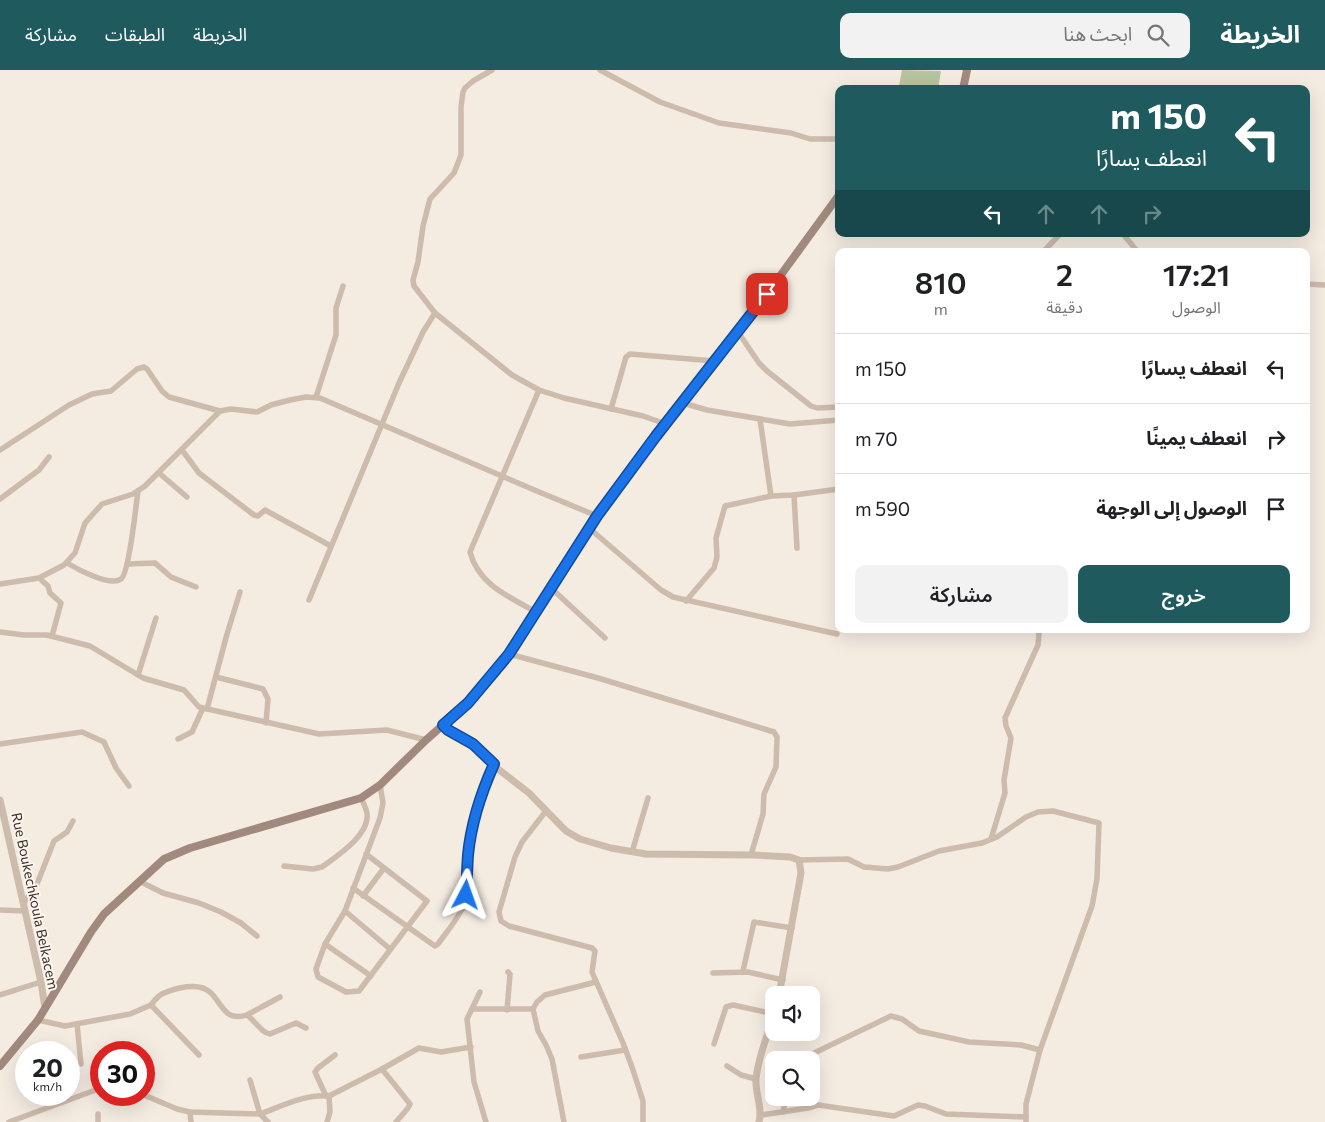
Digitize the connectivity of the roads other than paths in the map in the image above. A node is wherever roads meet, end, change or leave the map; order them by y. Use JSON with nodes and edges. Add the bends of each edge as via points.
{"nodes":[{"id":1,"x":492,"y":70,"type":"edge"},
{"id":2,"x":600,"y":70,"type":"edge"},
{"id":3,"x":967,"y":70,"type":"edge"},
{"id":4,"x":965,"y":85,"type":"edge"},
{"id":5,"x":835,"y":139,"type":"edge"},
{"id":6,"x":835,"y":200,"type":"edge"},
{"id":7,"x":1057,"y":237,"type":"edge"},
{"id":8,"x":1125,"y":237,"type":"edge"},
{"id":9,"x":1047,"y":248,"type":"edge"},
{"id":10,"x":1135,"y":248,"type":"edge"},
{"id":11,"x":1310,"y":284,"type":"edge"},
{"id":12,"x":1325,"y":285,"type":"edge"},
{"id":13,"x":343,"y":286,"type":"dead end"},
{"id":14,"x":435,"y":313,"type":"junction"},
{"id":15,"x":738,"y":332,"type":"junction"},
{"id":16,"x":714,"y":362,"type":"junction"},
{"id":17,"x":539,"y":390,"type":"junction"},
{"id":18,"x":316,"y":397,"type":"junction"},
{"id":19,"x":683,"y":403,"type":"junction"},
{"id":20,"x":835,"y":407,"type":"edge"},
{"id":21,"x":612,"y":409,"type":"junction"},
{"id":22,"x":220,"y":412,"type":"junction"},
{"id":23,"x":760,"y":419,"type":"junction"},
{"id":24,"x":835,"y":420,"type":"edge"},
{"id":25,"x":381,"y":424,"type":"junction"},
{"id":26,"x":666,"y":424,"type":"junction"},
{"id":27,"x":0,"y":450,"type":"edge"},
{"id":28,"x":182,"y":450,"type":"junction"},
{"id":29,"x":48,"y":457,"type":"dead end"},
{"id":30,"x":159,"y":473,"type":"junction"},
{"id":31,"x":504,"y":476,"type":"junction"},
{"id":32,"x":835,"y":490,"type":"edge"},
{"id":33,"x":138,"y":491,"type":"junction"},
{"id":34,"x":794,"y":495,"type":"junction"},
{"id":35,"x":771,"y":496,"type":"junction"},
{"id":36,"x":187,"y":497,"type":"dead end"},
{"id":37,"x":0,"y":499,"type":"edge"},
{"id":38,"x":597,"y":516,"type":"junction"},
{"id":39,"x":589,"y":528,"type":"junction"},
{"id":40,"x":331,"y":546,"type":"junction"},
{"id":41,"x":797,"y":548,"type":"dead end"},
{"id":42,"x":67,"y":563,"type":"junction"},
{"id":43,"x":127,"y":564,"type":"junction"},
{"id":44,"x":39,"y":578,"type":"junction"},
{"id":45,"x":0,"y":584,"type":"edge"},
{"id":46,"x":196,"y":587,"type":"dead end"},
{"id":47,"x":551,"y":588,"type":"junction"},
{"id":48,"x":240,"y":592,"type":"dead end"},
{"id":49,"x":308,"y":600,"type":"dead end"},
{"id":50,"x":686,"y":600,"type":"junction"},
{"id":51,"x":536,"y":612,"type":"junction"},
{"id":52,"x":156,"y":618,"type":"dead end"},
{"id":53,"x":0,"y":632,"type":"edge"},
{"id":54,"x":1039,"y":633,"type":"edge"},
{"id":55,"x":838,"y":634,"type":"dead end"},
{"id":56,"x":52,"y":636,"type":"junction"},
{"id":57,"x":605,"y":638,"type":"dead end"},
{"id":58,"x":509,"y":654,"type":"junction"},
{"id":59,"x":138,"y":676,"type":"junction"},
{"id":60,"x":216,"y":677,"type":"junction"},
{"id":61,"x":205,"y":709,"type":"junction"},
{"id":62,"x":266,"y":723,"type":"junction"},
{"id":63,"x":443,"y":725,"type":"junction"},
{"id":64,"x":178,"y":739,"type":"dead end"},
{"id":65,"x":426,"y":740,"type":"junction"},
{"id":66,"x":0,"y":744,"type":"edge"},
{"id":67,"x":494,"y":764,"type":"junction"},
{"id":68,"x":129,"y":786,"type":"dead end"},
{"id":69,"x":380,"y":786,"type":"junction"},
{"id":70,"x":361,"y":798,"type":"junction"},
{"id":71,"x":648,"y":798,"type":"dead end"},
{"id":72,"x":0,"y":800,"type":"edge"},
{"id":73,"x":546,"y":810,"type":"junction"},
{"id":74,"x":73,"y":821,"type":"dead end"},
{"id":75,"x":991,"y":839,"type":"junction"},
{"id":76,"x":632,"y":852,"type":"junction"},
{"id":77,"x":366,"y":854,"type":"junction"},
{"id":78,"x":751,"y":855,"type":"junction"},
{"id":79,"x":799,"y":860,"type":"junction"},
{"id":80,"x":284,"y":866,"type":"dead end"},
{"id":81,"x":384,"y":868,"type":"junction"},
{"id":82,"x":139,"y":880,"type":"junction"},
{"id":83,"x":353,"y":888,"type":"junction"},
{"id":84,"x":363,"y":896,"type":"junction"},
{"id":85,"x":24,"y":903,"type":"junction"},
{"id":86,"x":0,"y":910,"type":"edge"},
{"id":87,"x":345,"y":911,"type":"junction"},
{"id":88,"x":25,"y":912,"type":"junction"},
{"id":89,"x":408,"y":927,"type":"junction"},
{"id":90,"x":792,"y":928,"type":"junction"},
{"id":91,"x":257,"y":936,"type":"dead end"},
{"id":92,"x":325,"y":944,"type":"junction"},
{"id":93,"x":390,"y":950,"type":"junction"},
{"id":94,"x":743,"y":971,"type":"junction"},
{"id":95,"x":508,"y":972,"type":"dead end"},
{"id":96,"x":712,"y":973,"type":"dead end"},
{"id":97,"x":371,"y":976,"type":"junction"},
{"id":98,"x":783,"y":980,"type":"junction"},
{"id":99,"x":41,"y":982,"type":"junction"},
{"id":100,"x":596,"y":982,"type":"junction"},
{"id":101,"x":781,"y":986,"type":"edge"},
{"id":102,"x":480,"y":992,"type":"dead end"},
{"id":103,"x":0,"y":995,"type":"edge"},
{"id":104,"x":280,"y":997,"type":"dead end"},
{"id":105,"x":151,"y":1005,"type":"junction"},
{"id":106,"x":45,"y":1008,"type":"junction"},
{"id":107,"x":473,"y":1009,"type":"junction"},
{"id":108,"x":533,"y":1009,"type":"junction"},
{"id":109,"x":507,"y":1010,"type":"junction"},
{"id":110,"x":765,"y":1012,"type":"edge"},
{"id":111,"x":247,"y":1015,"type":"junction"},
{"id":112,"x":38,"y":1020,"type":"junction"},
{"id":113,"x":77,"y":1024,"type":"junction"},
{"id":114,"x":306,"y":1028,"type":"dead end"},
{"id":115,"x":766,"y":1041,"type":"edge"},
{"id":116,"x":714,"y":1044,"type":"dead end"},
{"id":117,"x":471,"y":1047,"type":"junction"},
{"id":118,"x":625,"y":1050,"type":"junction"},
{"id":119,"x":1040,"y":1050,"type":"junction"},
{"id":120,"x":818,"y":1051,"type":"edge"},
{"id":121,"x":199,"y":1055,"type":"dead end"},
{"id":122,"x":335,"y":1055,"type":"dead end"},
{"id":123,"x":581,"y":1057,"type":"dead end"},
{"id":124,"x":81,"y":1064,"type":"dead end"},
{"id":125,"x":0,"y":1066,"type":"edge"},
{"id":126,"x":727,"y":1066,"type":"dead end"},
{"id":127,"x":382,"y":1069,"type":"junction"},
{"id":128,"x":756,"y":1078,"type":"junction"},
{"id":129,"x":250,"y":1080,"type":"dead end"},
{"id":130,"x":90,"y":1092,"type":"edge"},
{"id":131,"x":328,"y":1096,"type":"junction"},
{"id":132,"x":155,"y":1099,"type":"edge"},
{"id":133,"x":784,"y":1106,"type":"edge"},
{"id":134,"x":190,"y":1112,"type":"junction"},
{"id":135,"x":783,"y":1112,"type":"junction"},
{"id":136,"x":98,"y":1114,"type":"dead end"},
{"id":137,"x":260,"y":1114,"type":"junction"},
{"id":138,"x":760,"y":1118,"type":"edge"},
{"id":139,"x":1026,"y":1119,"type":"edge"},
{"id":140,"x":9,"y":1122,"type":"edge"},
{"id":141,"x":98,"y":1122,"type":"edge"},
{"id":142,"x":191,"y":1122,"type":"edge"},
{"id":143,"x":268,"y":1122,"type":"edge"},
{"id":144,"x":327,"y":1122,"type":"edge"},
{"id":145,"x":396,"y":1122,"type":"edge"},
{"id":146,"x":486,"y":1122,"type":"edge"},
{"id":147,"x":564,"y":1122,"type":"edge"},
{"id":148,"x":643,"y":1122,"type":"edge"}],
"edges":[{"from":1,"to":14,"type":"street","via":[[465,88],[461,107],[461,155],[454,173],[430,200],[426,211],[413,280]]},
{"from":2,"to":5,"type":"street","via":[[660,102],[719,123],[791,133],[810,139]]},
{"from":3,"to":4,"type":"main road"},
{"from":6,"to":15,"type":"main road"},
{"from":7,"to":9,"type":"street"},
{"from":8,"to":10,"type":"street"},
{"from":11,"to":12,"type":"street"},
{"from":13,"to":18,"type":"street","via":[[336,308],[336,335]]},
{"from":14,"to":17,"type":"street","via":[[512,375]]},
{"from":14,"to":25,"type":"street","via":[[409,360]]},
{"from":15,"to":16,"type":"main road"},
{"from":15,"to":20,"type":"street","via":[[759,363],[811,406]]},
{"from":16,"to":19,"type":"main road"},
{"from":16,"to":21,"type":"street","via":[[630,354],[626,357]]},
{"from":17,"to":21,"type":"street"},
{"from":17,"to":31,"type":"street"},
{"from":18,"to":22,"type":"street","via":[[271,405],[257,412],[231,409]]},
{"from":18,"to":25,"type":"street"},
{"from":19,"to":23,"type":"street"},
{"from":19,"to":26,"type":"main road"},
{"from":21,"to":26,"type":"street"},
{"from":22,"to":27,"type":"street","via":[[169,397],[144,367],[111,391],[92,394],[69,405]]},
{"from":22,"to":28,"type":"street"},
{"from":23,"to":24,"type":"street","via":[[790,424]]},
{"from":23,"to":35,"type":"street"},
{"from":25,"to":31,"type":"street"},
{"from":25,"to":40,"type":"street"},
{"from":26,"to":38,"type":"main road"},
{"from":28,"to":30,"type":"street"},
{"from":28,"to":40,"type":"street","via":[[199,474],[254,515],[258,516],[265,510]]},
{"from":29,"to":37,"type":"street","via":[[39,470]]},
{"from":30,"to":33,"type":"street"},
{"from":30,"to":36,"type":"street"},
{"from":31,"to":38,"type":"street"},
{"from":31,"to":51,"type":"street","via":[[470,549],[472,559],[488,583]]},
{"from":32,"to":34,"type":"street"},
{"from":33,"to":42,"type":"street","via":[[102,504],[85,523],[75,553]]},
{"from":33,"to":43,"type":"street"},
{"from":34,"to":35,"type":"street"},
{"from":34,"to":41,"type":"street"},
{"from":35,"to":50,"type":"street","via":[[725,506],[716,538],[714,568]]},
{"from":38,"to":39,"type":"main road"},
{"from":39,"to":47,"type":"main road"},
{"from":39,"to":50,"type":"street","via":[[661,590]]},
{"from":40,"to":49,"type":"street"},
{"from":42,"to":43,"type":"street","via":[[90,575],[116,581],[125,576]]},
{"from":42,"to":44,"type":"street"},
{"from":43,"to":46,"type":"street","via":[[155,563],[171,577]]},
{"from":44,"to":45,"type":"street"},
{"from":44,"to":56,"type":"street","via":[[61,604]]},
{"from":47,"to":51,"type":"main road"},
{"from":47,"to":57,"type":"street"},
{"from":48,"to":60,"type":"street"},
{"from":50,"to":55,"type":"street"},
{"from":51,"to":58,"type":"main road"},
{"from":52,"to":59,"type":"street"},
{"from":53,"to":56,"type":"street"},
{"from":54,"to":75,"type":"street","via":[[1038,645],[1005,718],[1011,738],[1005,794]]},
{"from":56,"to":59,"type":"street","via":[[90,646]]},
{"from":58,"to":63,"type":"main road","via":[[468,703]]},
{"from":58,"to":78,"type":"street","via":[[774,732],[777,737],[776,767],[764,794],[763,814]]},
{"from":59,"to":61,"type":"street","via":[[184,690],[199,707]]},
{"from":60,"to":61,"type":"street"},
{"from":60,"to":62,"type":"street","via":[[263,689],[268,699]]},
{"from":61,"to":62,"type":"street"},
{"from":61,"to":64,"type":"street","via":[[192,732]]},
{"from":62,"to":65,"type":"street","via":[[320,734],[387,730]]},
{"from":63,"to":65,"type":"main road"},
{"from":63,"to":67,"type":"street","via":[[473,744]]},
{"from":65,"to":69,"type":"main road"},
{"from":66,"to":68,"type":"street","via":[[82,732],[104,742]]},
{"from":67,"to":73,"type":"street"},
{"from":67,"to":89,"type":"street","via":[[475,818],[462,908],[437,946]]},
{"from":69,"to":70,"type":"main road"},
{"from":69,"to":77,"type":"street","via":[[383,803],[380,818]]},
{"from":70,"to":80,"type":"street","via":[[367,819],[354,843],[316,869]]},
{"from":70,"to":82,"type":"main road","via":[[175,853]]},
{"from":71,"to":76,"type":"street"},
{"from":72,"to":85,"type":"street","name":"Rue Boukechkoula Belkacem"},
{"from":73,"to":76,"type":"street","via":[[572,836]]},
{"from":73,"to":100,"type":"street","via":[[515,857],[499,912],[501,920],[509,926],[592,948],[595,951],[592,972]]},
{"from":74,"to":85,"type":"street","via":[[54,842],[37,884]]},
{"from":75,"to":79,"type":"street","via":[[982,844],[939,851],[888,869],[864,867],[848,859]]},
{"from":75,"to":119,"type":"street","via":[[1026,817],[1045,810],[1098,823],[1092,906]]},
{"from":76,"to":78,"type":"street"},
{"from":77,"to":81,"type":"street"},
{"from":77,"to":83,"type":"street"},
{"from":78,"to":79,"type":"street"},
{"from":79,"to":90,"type":"street"},
{"from":81,"to":84,"type":"street"},
{"from":81,"to":89,"type":"street","via":[[427,901]]},
{"from":82,"to":91,"type":"street","via":[[163,893],[221,912]]},
{"from":82,"to":106,"type":"main road","via":[[104,914]]},
{"from":83,"to":84,"type":"street"},
{"from":83,"to":87,"type":"street"},
{"from":84,"to":89,"type":"street"},
{"from":85,"to":88,"type":"street","name":"Rue Boukechkoula Belkacem"},
{"from":86,"to":88,"type":"street"},
{"from":87,"to":92,"type":"street"},
{"from":87,"to":93,"type":"street"},
{"from":88,"to":99,"type":"street","name":"Rue Boukechkoula Belkacem"},
{"from":89,"to":93,"type":"street"},
{"from":90,"to":94,"type":"street","via":[[754,922]]},
{"from":90,"to":98,"type":"street"},
{"from":92,"to":97,"type":"street"},
{"from":92,"to":97,"type":"street","via":[[316,969],[318,977],[350,993],[359,991]]},
{"from":93,"to":97,"type":"street"},
{"from":94,"to":96,"type":"street"},
{"from":94,"to":98,"type":"street"},
{"from":95,"to":109,"type":"street"},
{"from":98,"to":101,"type":"street"},
{"from":99,"to":103,"type":"street"},
{"from":99,"to":106,"type":"street","name":"Rue Boukechkoula Belkacem"},
{"from":100,"to":108,"type":"street","via":[[545,995]]},
{"from":100,"to":118,"type":"street"},
{"from":102,"to":107,"type":"street"},
{"from":104,"to":111,"type":"street"},
{"from":105,"to":111,"type":"street","via":[[160,994],[184,986],[200,987],[212,993],[228,1014],[234,1017]]},
{"from":105,"to":113,"type":"street","via":[[130,1014]]},
{"from":105,"to":121,"type":"street"},
{"from":106,"to":112,"type":"main road"},
{"from":107,"to":109,"type":"street"},
{"from":107,"to":117,"type":"street","via":[[468,1019]]},
{"from":108,"to":109,"type":"street"},
{"from":108,"to":147,"type":"street","via":[[538,1031],[552,1059]]},
{"from":110,"to":116,"type":"street","via":[[733,1005],[726,1007]]},
{"from":111,"to":114,"type":"street","via":[[265,1033],[296,1023]]},
{"from":112,"to":113,"type":"street","via":[[60,1026]]},
{"from":112,"to":125,"type":"main road"},
{"from":113,"to":124,"type":"street"},
{"from":115,"to":128,"type":"street"},
{"from":117,"to":127,"type":"street","via":[[436,1052],[418,1048]]},
{"from":117,"to":146,"type":"street","via":[[474,1082]]},
{"from":118,"to":123,"type":"street"},
{"from":118,"to":148,"type":"street","via":[[643,1101]]},
{"from":119,"to":120,"type":"street","via":[[1012,1044],[969,1042],[918,1031],[902,1019],[891,1016]]},
{"from":119,"to":139,"type":"street","via":[[1027,1097]]},
{"from":122,"to":131,"type":"street","via":[[315,1072]]},
{"from":126,"to":128,"type":"street","via":[[741,1075]]},
{"from":127,"to":131,"type":"street"},
{"from":127,"to":145,"type":"street","via":[[410,1104]]},
{"from":128,"to":138,"type":"street"},
{"from":129,"to":137,"type":"street"},
{"from":130,"to":140,"type":"street"},
{"from":131,"to":137,"type":"street","via":[[295,1100]]},
{"from":131,"to":144,"type":"street","via":[[330,1112]]},
{"from":132,"to":134,"type":"street"},
{"from":133,"to":135,"type":"street"},
{"from":134,"to":137,"type":"street"},
{"from":134,"to":142,"type":"street"},
{"from":135,"to":138,"type":"street"},
{"from":135,"to":139,"type":"street","via":[[818,1105],[894,1116],[918,1105],[946,1114]]},
{"from":136,"to":141,"type":"street"},
{"from":137,"to":143,"type":"street"}]}
